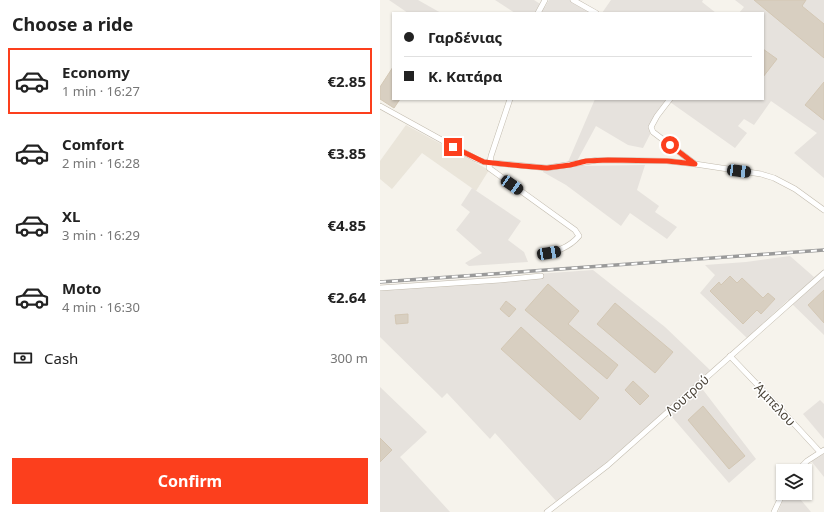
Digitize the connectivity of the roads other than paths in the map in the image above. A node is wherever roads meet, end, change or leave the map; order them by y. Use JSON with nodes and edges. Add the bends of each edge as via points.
{"nodes":[{"id":1,"x":545,"y":0,"type":"edge"},
{"id":2,"x":574,"y":0,"type":"edge"},
{"id":3,"x":539,"y":12,"type":"edge"},
{"id":4,"x":594,"y":12,"type":"edge"},
{"id":5,"x":510,"y":100,"type":"edge"},
{"id":6,"x":669,"y":100,"type":"edge"},
{"id":7,"x":380,"y":106,"type":"edge"},
{"id":8,"x":489,"y":162,"type":"junction"},
{"id":9,"x":695,"y":164,"type":"junction"},
{"id":10,"x":824,"y":210,"type":"edge"},
{"id":11,"x":540,"y":255,"type":"dead end"},
{"id":12,"x":824,"y":273,"type":"edge"},
{"id":13,"x":541,"y":276,"type":"dead end"},
{"id":14,"x":380,"y":288,"type":"edge"},
{"id":15,"x":730,"y":356,"type":"junction"},
{"id":16,"x":822,"y":451,"type":"edge"},
{"id":17,"x":804,"y":464,"type":"edge"},
{"id":18,"x":780,"y":500,"type":"edge"},
{"id":19,"x":547,"y":512,"type":"edge"},
{"id":20,"x":774,"y":512,"type":"edge"}],
"edges":[{"from":1,"to":3,"type":"street"},
{"from":2,"to":4,"type":"street"},
{"from":5,"to":8,"type":"street"},
{"from":6,"to":9,"type":"street","via":[[650,127]]},
{"from":7,"to":8,"type":"street","via":[[476,159]]},
{"from":8,"to":9,"type":"street","via":[[547,168],[598,160]]},
{"from":8,"to":11,"type":"street","via":[[491,170],[578,232],[579,236],[558,252]]},
{"from":9,"to":10,"type":"street","via":[[774,178],[795,189]]},
{"from":12,"to":15,"type":"street","name":"Λουτρού"},
{"from":13,"to":14,"type":"street"},
{"from":15,"to":16,"type":"street","name":"Άμπελου"},
{"from":15,"to":19,"type":"street","name":"Λουτρού","via":[[608,465]]},
{"from":16,"to":17,"type":"street"},
{"from":18,"to":20,"type":"street"}]}
